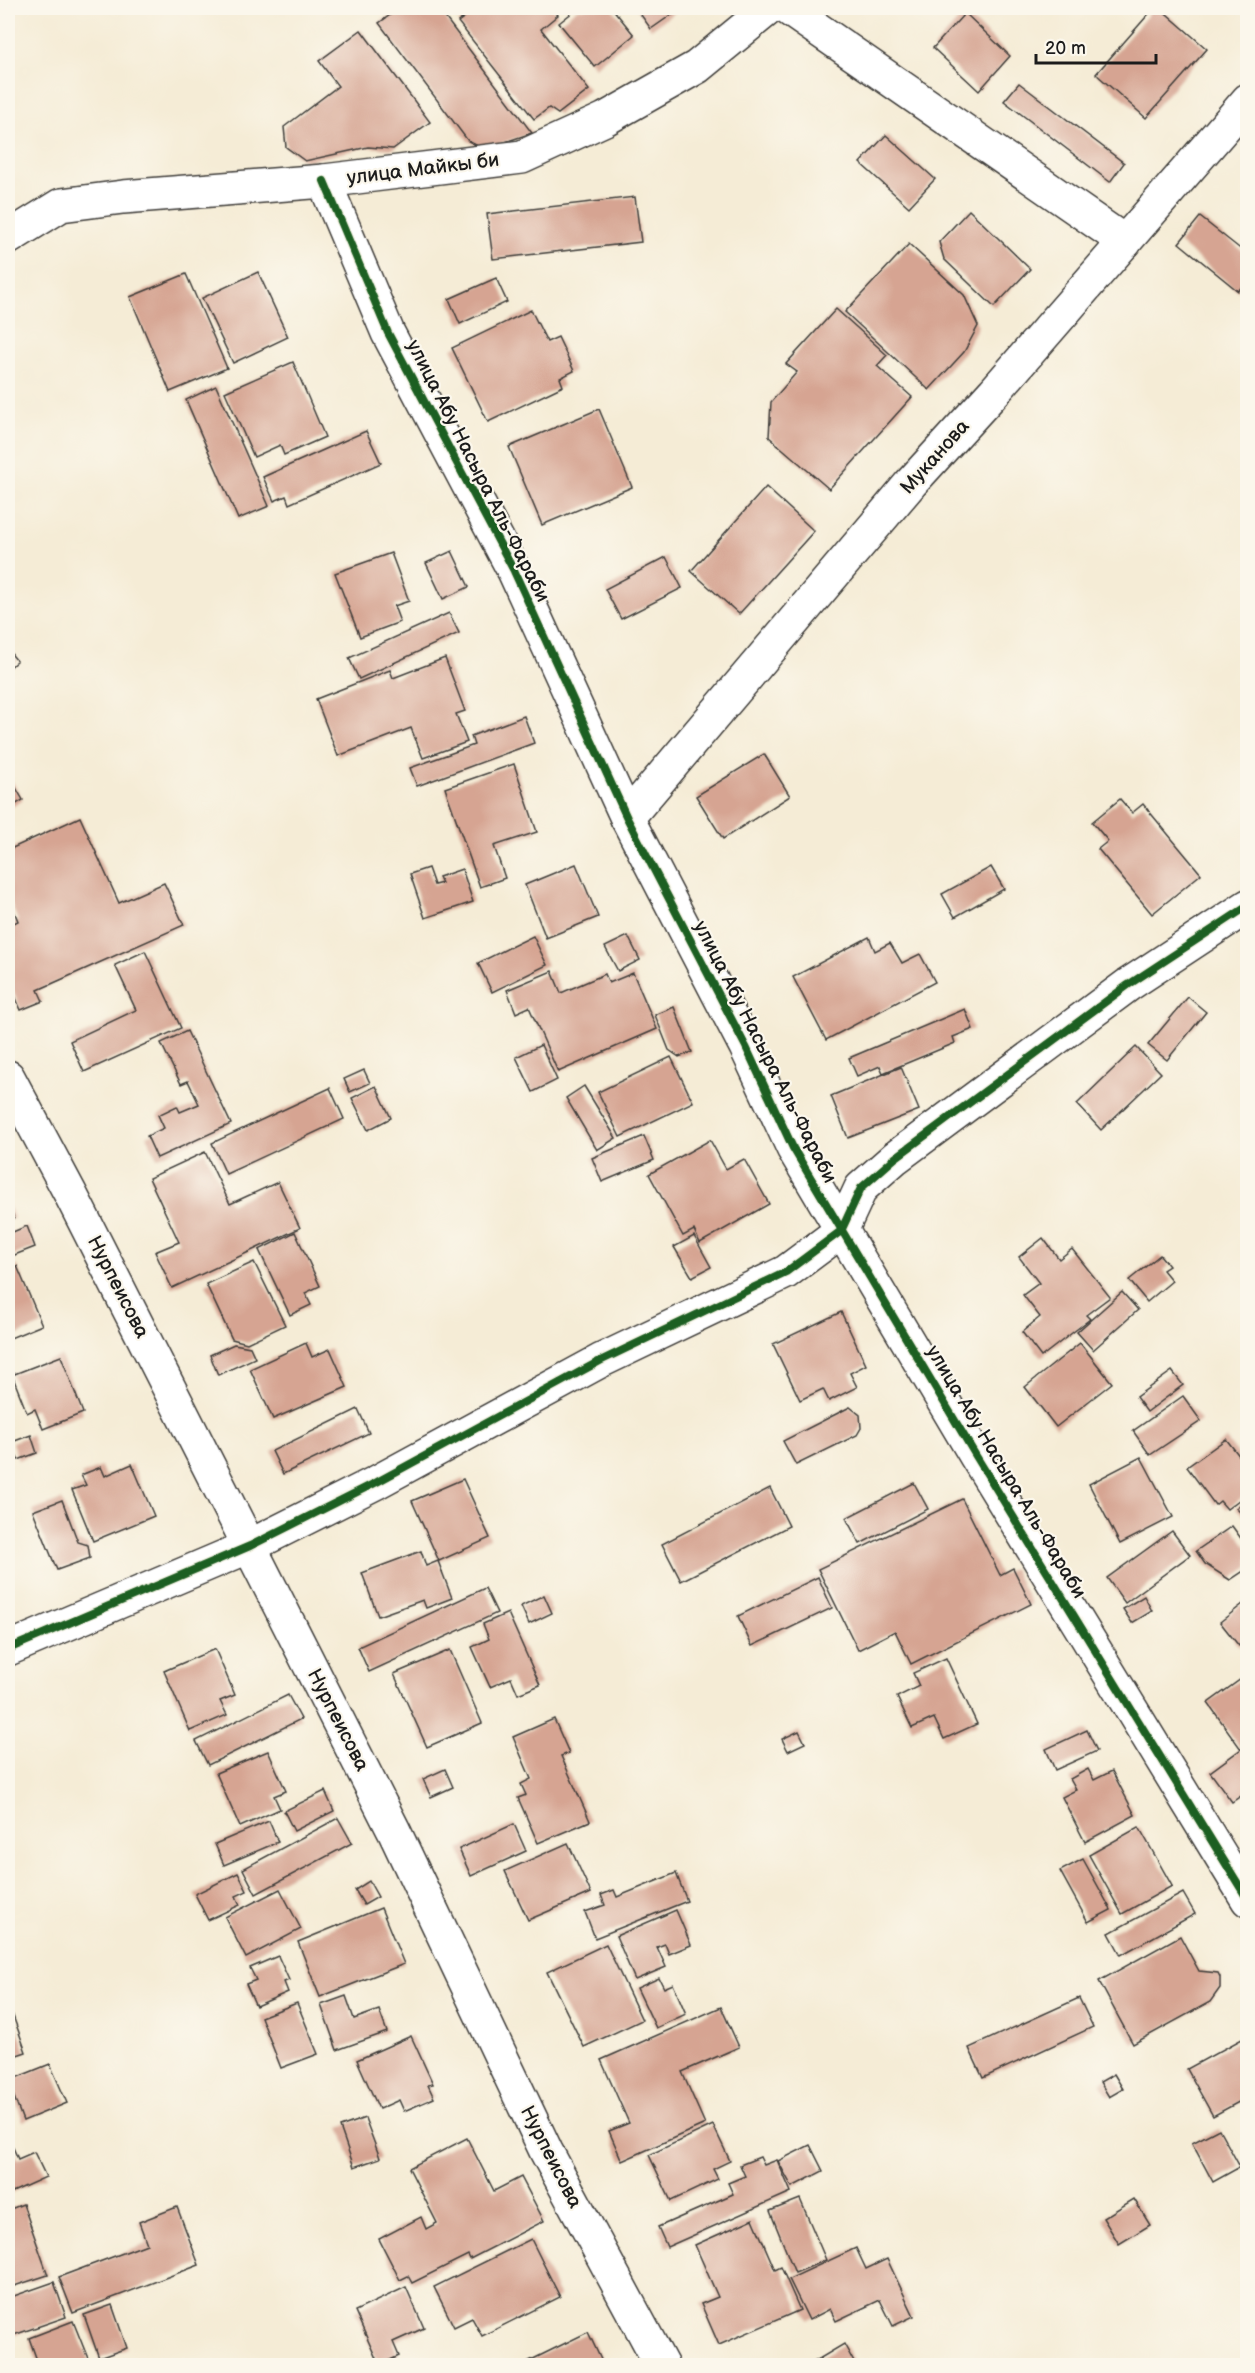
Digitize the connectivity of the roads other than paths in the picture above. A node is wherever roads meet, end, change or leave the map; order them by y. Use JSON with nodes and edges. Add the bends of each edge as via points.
{"nodes":[{"id":1,"x":769,"y":8,"type":"edge"},
{"id":2,"x":787,"y":8,"type":"edge"},
{"id":3,"x":1248,"y":100,"type":"edge"},
{"id":4,"x":324,"y":181,"type":"junction"},
{"id":5,"x":8,"y":238,"type":"edge"},
{"id":6,"x":1125,"y":242,"type":"junction"},
{"id":7,"x":627,"y":818,"type":"junction"},
{"id":8,"x":1248,"y":906,"type":"edge"},
{"id":9,"x":8,"y":1077,"type":"edge"},
{"id":10,"x":841,"y":1231,"type":"junction"},
{"id":11,"x":250,"y":1546,"type":"junction"},
{"id":12,"x":8,"y":1649,"type":"edge"},
{"id":13,"x":1248,"y":1900,"type":"edge"},
{"id":14,"x":662,"y":2366,"type":"edge"}],
"edges":[{"from":1,"to":4,"type":"street","name":"улица Майкы би","via":[[697,67],[605,119],[522,157]]},
{"from":2,"to":6,"type":"street"},
{"from":3,"to":6,"type":"street","name":"Муканова"},
{"from":4,"to":5,"type":"street","name":"улица Майкы би","via":[[61,204]]},
{"from":4,"to":7,"type":"street","name":"улица Абу Насыра Аль-Фараби","via":[[388,333],[514,571]]},
{"from":6,"to":7,"type":"street","name":"Муканова","via":[[911,483]]},
{"from":7,"to":10,"type":"street","name":"улица Абу Насыра Аль-Фараби","via":[[746,1047],[793,1148]]},
{"from":8,"to":10,"type":"street","via":[[1128,985],[895,1158],[861,1188]]},
{"from":9,"to":11,"type":"street","name":"Нурпеисова"},
{"from":10,"to":11,"type":"street","via":[[786,1272],[600,1361]]},
{"from":10,"to":13,"type":"street","name":"улица Абу Насыра Аль-Фараби"},
{"from":11,"to":12,"type":"street"},
{"from":11,"to":14,"type":"street","name":"Нурпеисова","via":[[393,1831],[546,2151]]}]}
